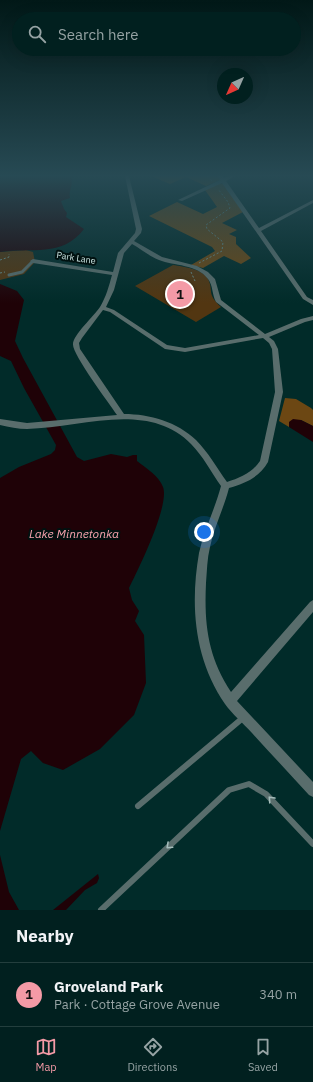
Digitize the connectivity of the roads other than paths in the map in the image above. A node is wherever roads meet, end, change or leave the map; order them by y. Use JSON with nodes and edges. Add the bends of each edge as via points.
{"nodes":[{"id":1,"x":136,"y":218,"type":"edge"},
{"id":2,"x":251,"y":218,"type":"edge"},
{"id":3,"x":280,"y":218,"type":"edge"},
{"id":4,"x":259,"y":230,"type":"junction"},
{"id":5,"x":131,"y":241,"type":"junction"},
{"id":6,"x":34,"y":261,"type":"joint"},
{"id":7,"x":116,"y":274,"type":"junction"},
{"id":8,"x":9,"y":275,"type":"dead end"},
{"id":9,"x":313,"y":303,"type":"edge"},
{"id":10,"x":102,"y":308,"type":"junction"},
{"id":11,"x":313,"y":318,"type":"edge"},
{"id":12,"x":266,"y":336,"type":"junction"},
{"id":13,"x":121,"y":416,"type":"junction"},
{"id":14,"x":0,"y":422,"type":"edge"},
{"id":15,"x":225,"y":486,"type":"junction"},
{"id":16,"x":313,"y":605,"type":"edge"},
{"id":17,"x":230,"y":701,"type":"junction"},
{"id":18,"x":244,"y":718,"type":"junction"},
{"id":19,"x":313,"y":791,"type":"edge"},
{"id":20,"x":138,"y":806,"type":"dead end"},
{"id":21,"x":313,"y":844,"type":"edge"},
{"id":22,"x":101,"y":910,"type":"edge"}],
"edges":[{"from":1,"to":5,"type":"street","via":[[139,229]]},
{"from":2,"to":4,"type":"street"},
{"from":3,"to":4,"type":"street"},
{"from":4,"to":9,"type":"street","via":[[305,298]]},
{"from":5,"to":7,"type":"street","via":[[121,253]]},
{"from":5,"to":12,"type":"street","via":[[164,260],[204,272],[212,280],[218,301]]},
{"from":6,"to":7,"type":"street","name":"Park Lane"},
{"from":6,"to":8,"type":"lane","via":[[22,272]]},
{"from":7,"to":10,"type":"street"},
{"from":10,"to":12,"type":"street","via":[[112,311],[158,343],[174,349],[185,350]]},
{"from":10,"to":13,"type":"street","via":[[79,337],[76,349]]},
{"from":11,"to":12,"type":"street"},
{"from":12,"to":15,"type":"street","via":[[275,349],[279,392],[264,462],[252,475]]},
{"from":13,"to":14,"type":"street","via":[[29,427]]},
{"from":13,"to":15,"type":"street","via":[[158,422],[188,437]]},
{"from":15,"to":17,"type":"street","via":[[202,569],[200,624],[209,665]]},
{"from":16,"to":17,"type":"street"},
{"from":17,"to":18,"type":"street"},
{"from":18,"to":19,"type":"street"},
{"from":18,"to":20,"type":"lane"},
{"from":21,"to":22,"type":"lane","one_way":true,"via":[[266,794],[249,784],[229,790]]}]}
